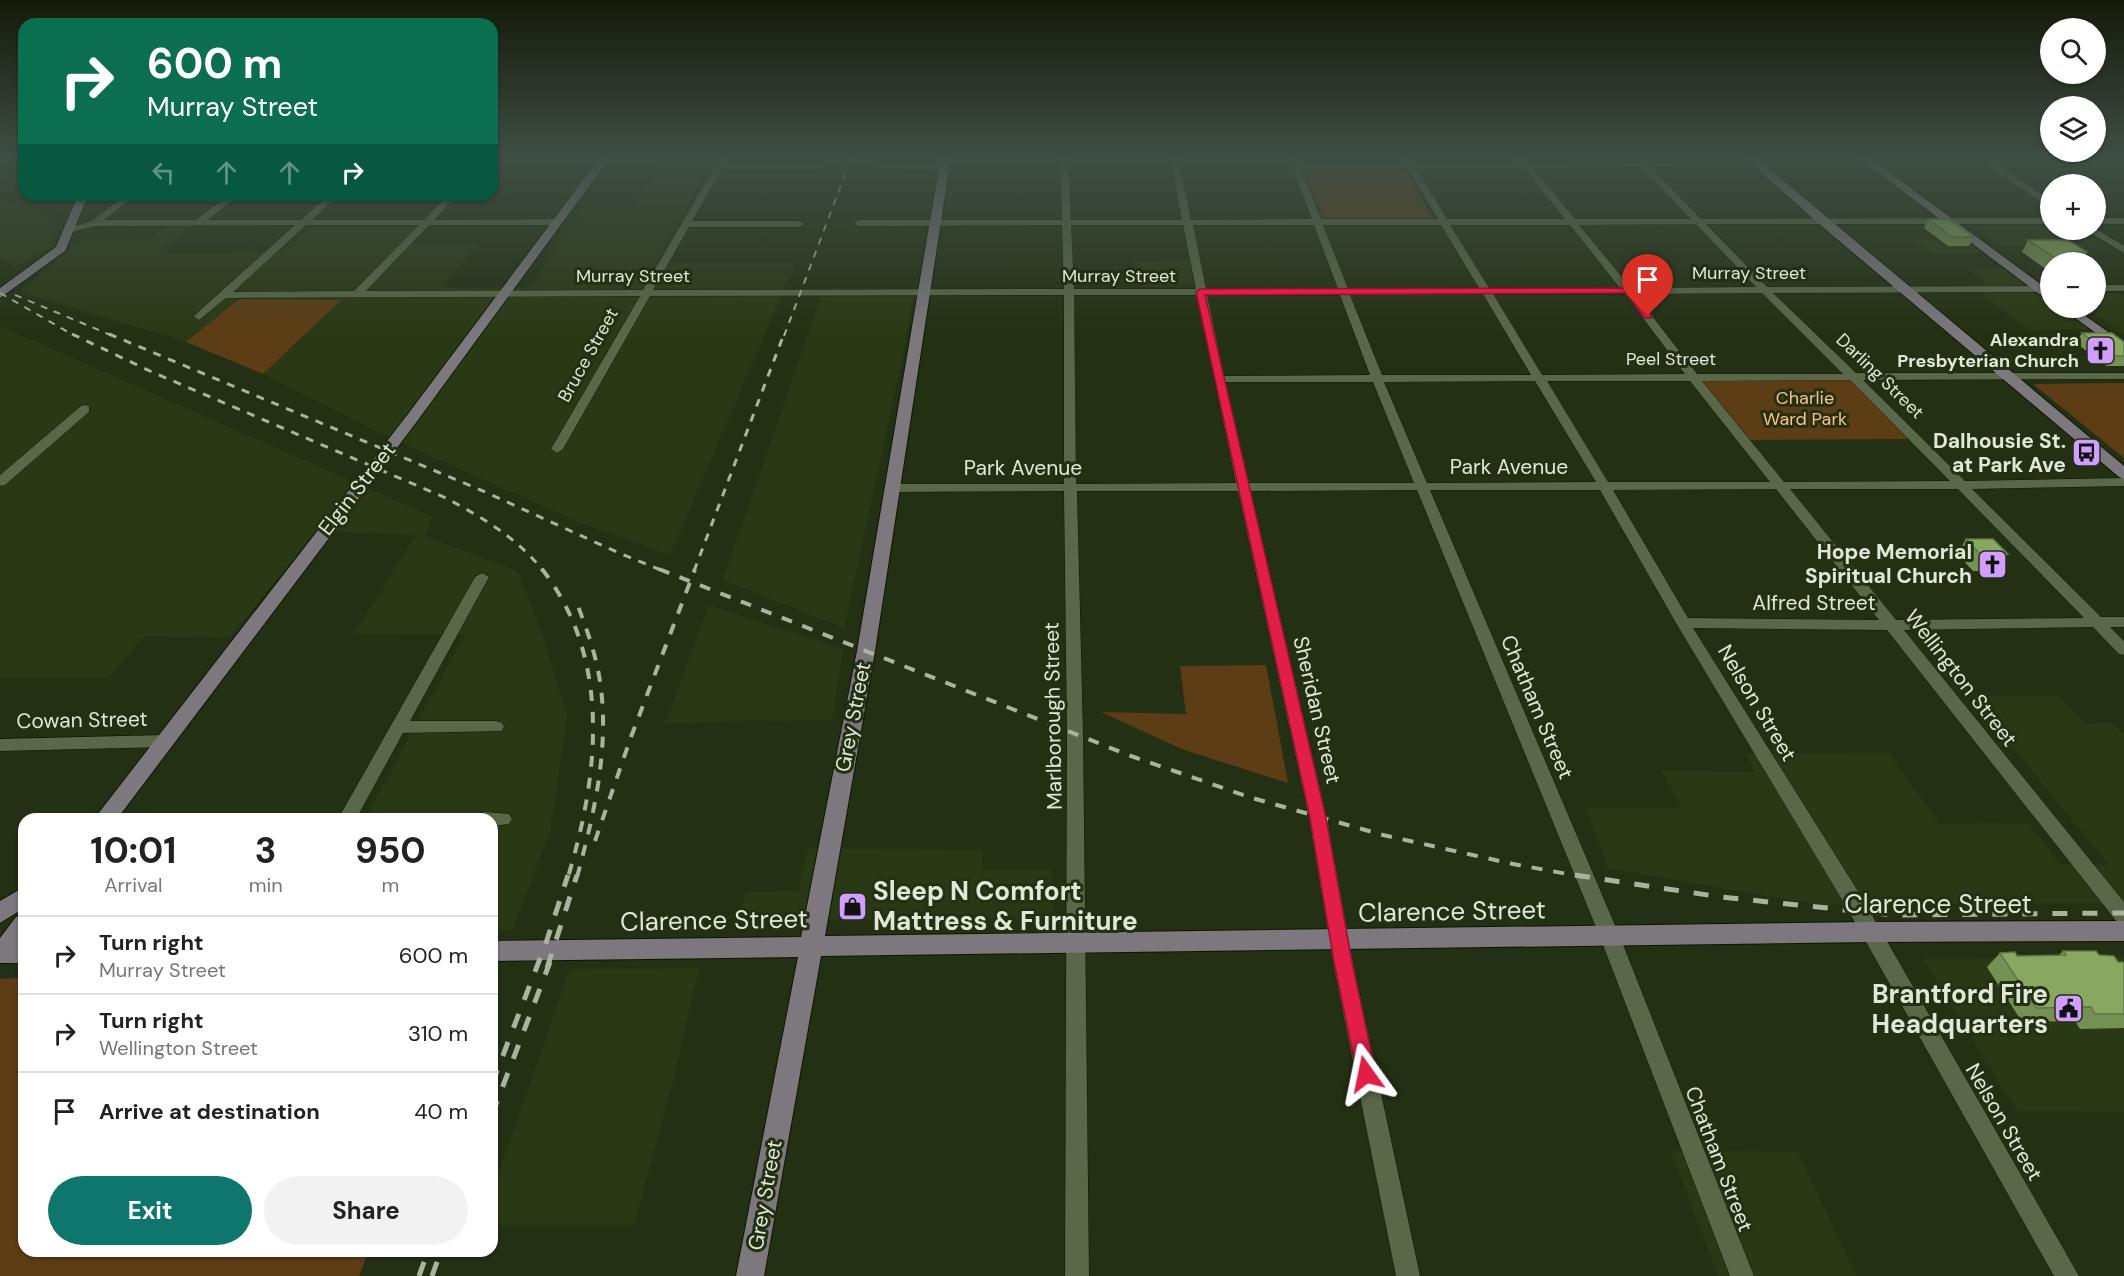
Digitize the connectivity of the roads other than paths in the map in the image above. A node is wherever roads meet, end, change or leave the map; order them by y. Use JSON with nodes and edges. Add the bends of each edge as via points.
{"nodes":[{"id":1,"x":74,"y":216,"type":"edge"},
{"id":2,"x":105,"y":216,"type":"edge"},
{"id":3,"x":208,"y":216,"type":"edge"},
{"id":4,"x":311,"y":216,"type":"edge"},
{"id":5,"x":432,"y":216,"type":"edge"},
{"id":6,"x":561,"y":216,"type":"edge"},
{"id":7,"x":689,"y":216,"type":"edge"},
{"id":8,"x":936,"y":216,"type":"edge"},
{"id":9,"x":1065,"y":216,"type":"edge"},
{"id":10,"x":1186,"y":216,"type":"edge"},
{"id":11,"x":1314,"y":216,"type":"edge"},
{"id":12,"x":1441,"y":216,"type":"edge"},
{"id":13,"x":1567,"y":216,"type":"edge"},
{"id":14,"x":1694,"y":216,"type":"edge"},
{"id":15,"x":1816,"y":216,"type":"edge"},
{"id":16,"x":1943,"y":216,"type":"edge"},
{"id":17,"x":1822,"y":221,"type":"junction"},
{"id":18,"x":1950,"y":221,"type":"junction"},
{"id":19,"x":2040,"y":221,"type":"edge"},
{"id":20,"x":2106,"y":221,"type":"edge"},
{"id":21,"x":2124,"y":221,"type":"edge"},
{"id":22,"x":556,"y":222,"type":"junction"},
{"id":23,"x":1445,"y":222,"type":"junction"},
{"id":24,"x":1572,"y":222,"type":"junction"},
{"id":25,"x":1700,"y":222,"type":"junction"},
{"id":26,"x":95,"y":223,"type":"junction"},
{"id":27,"x":198,"y":223,"type":"junction"},
{"id":28,"x":303,"y":223,"type":"junction"},
{"id":29,"x":425,"y":223,"type":"junction"},
{"id":30,"x":859,"y":223,"type":"dead end"},
{"id":31,"x":935,"y":223,"type":"junction"},
{"id":32,"x":1065,"y":223,"type":"junction"},
{"id":33,"x":1188,"y":223,"type":"junction"},
{"id":34,"x":1317,"y":223,"type":"junction"},
{"id":35,"x":684,"y":224,"type":"junction"},
{"id":36,"x":799,"y":224,"type":"dead end"},
{"id":37,"x":67,"y":230,"type":"junction"},
{"id":38,"x":2106,"y":239,"type":"edge"},
{"id":39,"x":2124,"y":250,"type":"edge"},
{"id":40,"x":2040,"y":286,"type":"edge"},
{"id":41,"x":2106,"y":288,"type":"edge"},
{"id":42,"x":2124,"y":288,"type":"edge"},
{"id":43,"x":1904,"y":289,"type":"junction"},
{"id":44,"x":1764,"y":290,"type":"junction"},
{"id":45,"x":1485,"y":291,"type":"junction"},
{"id":46,"x":1628,"y":291,"type":"junction"},
{"id":47,"x":2040,"y":291,"type":"edge"},
{"id":48,"x":503,"y":292,"type":"junction"},
{"id":49,"x":1069,"y":292,"type":"junction"},
{"id":50,"x":1200,"y":292,"type":"junction"},
{"id":51,"x":1344,"y":292,"type":"junction"},
{"id":52,"x":645,"y":293,"type":"junction"},
{"id":53,"x":924,"y":293,"type":"junction"},
{"id":54,"x":0,"y":294,"type":"edge"},
{"id":55,"x":357,"y":294,"type":"junction"},
{"id":56,"x":223,"y":295,"type":"junction"},
{"id":57,"x":199,"y":317,"type":"dead end"},
{"id":58,"x":2081,"y":318,"type":"edge"},
{"id":59,"x":2124,"y":349,"type":"edge"},
{"id":60,"x":2009,"y":376,"type":"junction"},
{"id":61,"x":2124,"y":376,"type":"edge"},
{"id":62,"x":1693,"y":377,"type":"junction"},
{"id":63,"x":1852,"y":377,"type":"junction"},
{"id":64,"x":1377,"y":378,"type":"junction"},
{"id":65,"x":1538,"y":378,"type":"junction"},
{"id":66,"x":1219,"y":379,"type":"junction"},
{"id":67,"x":85,"y":409,"type":"dead end"},
{"id":68,"x":558,"y":449,"type":"dead end"},
{"id":69,"x":2124,"y":474,"type":"edge"},
{"id":70,"x":0,"y":482,"type":"edge"},
{"id":71,"x":2124,"y":482,"type":"edge"},
{"id":72,"x":1780,"y":485,"type":"junction"},
{"id":73,"x":1960,"y":485,"type":"junction"},
{"id":74,"x":1422,"y":486,"type":"junction"},
{"id":75,"x":1604,"y":486,"type":"junction"},
{"id":76,"x":1070,"y":487,"type":"junction"},
{"id":77,"x":1244,"y":487,"type":"junction"},
{"id":78,"x":893,"y":488,"type":"junction"},
{"id":79,"x":482,"y":577,"type":"dead end"},
{"id":80,"x":2096,"y":622,"type":"junction"},
{"id":81,"x":2124,"y":622,"type":"edge"},
{"id":82,"x":1683,"y":623,"type":"junction"},
{"id":83,"x":1892,"y":625,"type":"junction"},
{"id":84,"x":2124,"y":650,"type":"edge"},
{"id":85,"x":399,"y":727,"type":"junction"},
{"id":86,"x":496,"y":728,"type":"dead end"},
{"id":87,"x":165,"y":741,"type":"junction"},
{"id":88,"x":0,"y":745,"type":"edge"},
{"id":89,"x":110,"y":813,"type":"edge"},
{"id":90,"x":349,"y":813,"type":"edge"},
{"id":91,"x":18,"y":900,"type":"edge"},
{"id":92,"x":0,"y":913,"type":"edge"},
{"id":93,"x":2124,"y":916,"type":"edge"},
{"id":94,"x":2124,"y":931,"type":"edge"},
{"id":95,"x":1871,"y":932,"type":"junction"},
{"id":96,"x":18,"y":934,"type":"edge"},
{"id":97,"x":1610,"y":937,"type":"junction"},
{"id":98,"x":1339,"y":941,"type":"junction"},
{"id":99,"x":1076,"y":944,"type":"junction"},
{"id":100,"x":809,"y":948,"type":"junction"},
{"id":101,"x":498,"y":951,"type":"edge"},
{"id":102,"x":6,"y":953,"type":"edge"},
{"id":103,"x":750,"y":1276,"type":"edge"},
{"id":104,"x":1077,"y":1276,"type":"edge"},
{"id":105,"x":1408,"y":1276,"type":"edge"},
{"id":106,"x":1742,"y":1276,"type":"edge"},
{"id":107,"x":2067,"y":1276,"type":"edge"}],
"edges":[{"from":1,"to":37,"type":"main road"},
{"from":2,"to":26,"type":"street"},
{"from":3,"to":27,"type":"street"},
{"from":4,"to":28,"type":"street"},
{"from":5,"to":29,"type":"street"},
{"from":6,"to":22,"type":"main road","name":"Elgin Street"},
{"from":7,"to":35,"type":"street","name":"Bruce Street"},
{"from":8,"to":31,"type":"main road","name":"Grey Street"},
{"from":9,"to":32,"type":"street","name":"Marlborough Street"},
{"from":10,"to":33,"type":"street","name":"Sheridan Street"},
{"from":11,"to":34,"type":"street","name":"Chatham Street"},
{"from":12,"to":23,"type":"street","name":"Nelson Street"},
{"from":13,"to":24,"type":"street","name":"Wellington Street"},
{"from":14,"to":25,"type":"street","name":"Darling Street"},
{"from":15,"to":17,"type":"main road"},
{"from":16,"to":18,"type":"main road"},
{"from":17,"to":18,"type":"street"},
{"from":17,"to":25,"type":"street"},
{"from":17,"to":43,"type":"main road"},
{"from":18,"to":19,"type":"street"},
{"from":18,"to":40,"type":"main road"},
{"from":20,"to":21,"type":"street"},
{"from":22,"to":29,"type":"street"},
{"from":22,"to":48,"type":"main road","name":"Elgin Street"},
{"from":23,"to":24,"type":"street"},
{"from":23,"to":34,"type":"street"},
{"from":23,"to":45,"type":"street","name":"Nelson Street"},
{"from":24,"to":25,"type":"street"},
{"from":24,"to":46,"type":"street","name":"Wellington Street"},
{"from":25,"to":44,"type":"street","name":"Darling Street"},
{"from":26,"to":27,"type":"street"},
{"from":26,"to":37,"type":"street"},
{"from":27,"to":28,"type":"street"},
{"from":28,"to":29,"type":"street"},
{"from":28,"to":56,"type":"street"},
{"from":29,"to":55,"type":"street"},
{"from":30,"to":31,"type":"street"},
{"from":31,"to":32,"type":"street"},
{"from":31,"to":53,"type":"main road","name":"Grey Street"},
{"from":32,"to":33,"type":"street"},
{"from":32,"to":49,"type":"street","name":"Marlborough Street"},
{"from":33,"to":34,"type":"street"},
{"from":33,"to":50,"type":"street","name":"Sheridan Street"},
{"from":34,"to":51,"type":"street","name":"Chatham Street"},
{"from":35,"to":36,"type":"street"},
{"from":35,"to":52,"type":"street","name":"Bruce Street"},
{"from":37,"to":54,"type":"main road","via":[[61,249]]},
{"from":38,"to":39,"type":"street"},
{"from":41,"to":42,"type":"street"},
{"from":43,"to":44,"type":"street","name":"Murray Street"},
{"from":43,"to":47,"type":"street","name":"Murray Street"},
{"from":43,"to":60,"type":"main road"},
{"from":44,"to":46,"type":"street","name":"Murray Street"},
{"from":44,"to":63,"type":"street","name":"Darling Street"},
{"from":45,"to":46,"type":"street","name":"Murray Street"},
{"from":45,"to":51,"type":"street","name":"Murray Street"},
{"from":45,"to":65,"type":"street","name":"Nelson Street"},
{"from":46,"to":62,"type":"street","name":"Wellington Street"},
{"from":48,"to":52,"type":"street","name":"Murray Street"},
{"from":48,"to":55,"type":"street","name":"Murray Street"},
{"from":48,"to":87,"type":"main road","name":"Elgin Street","via":[[413,417]]},
{"from":49,"to":50,"type":"street","name":"Murray Street"},
{"from":49,"to":53,"type":"street","name":"Murray Street"},
{"from":49,"to":76,"type":"street","name":"Marlborough Street"},
{"from":50,"to":51,"type":"street","name":"Murray Street"},
{"from":50,"to":66,"type":"street","name":"Sheridan Street"},
{"from":51,"to":64,"type":"street","name":"Chatham Street"},
{"from":52,"to":53,"type":"street","name":"Murray Street"},
{"from":52,"to":68,"type":"street","name":"Bruce Street"},
{"from":53,"to":78,"type":"main road","name":"Grey Street"},
{"from":55,"to":56,"type":"street","name":"Murray Street"},
{"from":56,"to":57,"type":"street"},
{"from":58,"to":59,"type":"main road"},
{"from":60,"to":61,"type":"street","name":"Peel Street"},
{"from":60,"to":63,"type":"street","name":"Peel Street"},
{"from":60,"to":69,"type":"main road"},
{"from":62,"to":63,"type":"street","name":"Peel Street"},
{"from":62,"to":65,"type":"street","name":"Peel Street"},
{"from":62,"to":72,"type":"street","name":"Wellington Street"},
{"from":63,"to":73,"type":"street","name":"Darling Street"},
{"from":64,"to":65,"type":"street","name":"Peel Street"},
{"from":64,"to":66,"type":"street","name":"Peel Street"},
{"from":64,"to":74,"type":"street","name":"Chatham Street"},
{"from":65,"to":75,"type":"street","name":"Nelson Street"},
{"from":66,"to":77,"type":"street","name":"Sheridan Street"},
{"from":67,"to":70,"type":"street"},
{"from":71,"to":73,"type":"street","name":"Park Avenue"},
{"from":72,"to":73,"type":"street","name":"Park Avenue"},
{"from":72,"to":75,"type":"street","name":"Park Avenue"},
{"from":72,"to":83,"type":"street","name":"Wellington Street"},
{"from":73,"to":80,"type":"street","name":"Darling Street"},
{"from":74,"to":75,"type":"street","name":"Park Avenue"},
{"from":74,"to":77,"type":"street","name":"Park Avenue"},
{"from":74,"to":97,"type":"street","name":"Chatham Street"},
{"from":75,"to":82,"type":"street","name":"Nelson Street"},
{"from":76,"to":77,"type":"street","name":"Park Avenue"},
{"from":76,"to":78,"type":"street","name":"Park Avenue"},
{"from":76,"to":99,"type":"street","name":"Marlborough Street"},
{"from":77,"to":98,"type":"street","name":"Sheridan Street","via":[[1318,818]]},
{"from":78,"to":100,"type":"main road","name":"Grey Street"},
{"from":79,"to":85,"type":"street"},
{"from":80,"to":81,"type":"street","name":"Alfred Street"},
{"from":80,"to":83,"type":"street","name":"Alfred Street"},
{"from":80,"to":84,"type":"street","name":"Darling Street"},
{"from":82,"to":83,"type":"street","name":"Alfred Street"},
{"from":82,"to":95,"type":"street","name":"Nelson Street"},
{"from":83,"to":93,"type":"street","name":"Wellington Street"},
{"from":85,"to":86,"type":"street"},
{"from":85,"to":90,"type":"street"},
{"from":87,"to":88,"type":"street","name":"Cowan Street"},
{"from":87,"to":89,"type":"main road","name":"Elgin Street"},
{"from":91,"to":92,"type":"main road"},
{"from":94,"to":95,"type":"main road","name":"Clarence Street"},
{"from":95,"to":97,"type":"main road","name":"Clarence Street"},
{"from":95,"to":107,"type":"street","name":"Nelson Street"},
{"from":96,"to":102,"type":"main road"},
{"from":97,"to":98,"type":"main road","name":"Clarence Street"},
{"from":97,"to":106,"type":"street","name":"Chatham Street"},
{"from":98,"to":99,"type":"main road","name":"Clarence Street"},
{"from":98,"to":105,"type":"street","name":"Sheridan Street"},
{"from":99,"to":100,"type":"main road","name":"Clarence Street"},
{"from":99,"to":104,"type":"street","name":"Marlborough Street"},
{"from":100,"to":101,"type":"main road","name":"Clarence Street"},
{"from":100,"to":103,"type":"main road","name":"Grey Street"}]}
